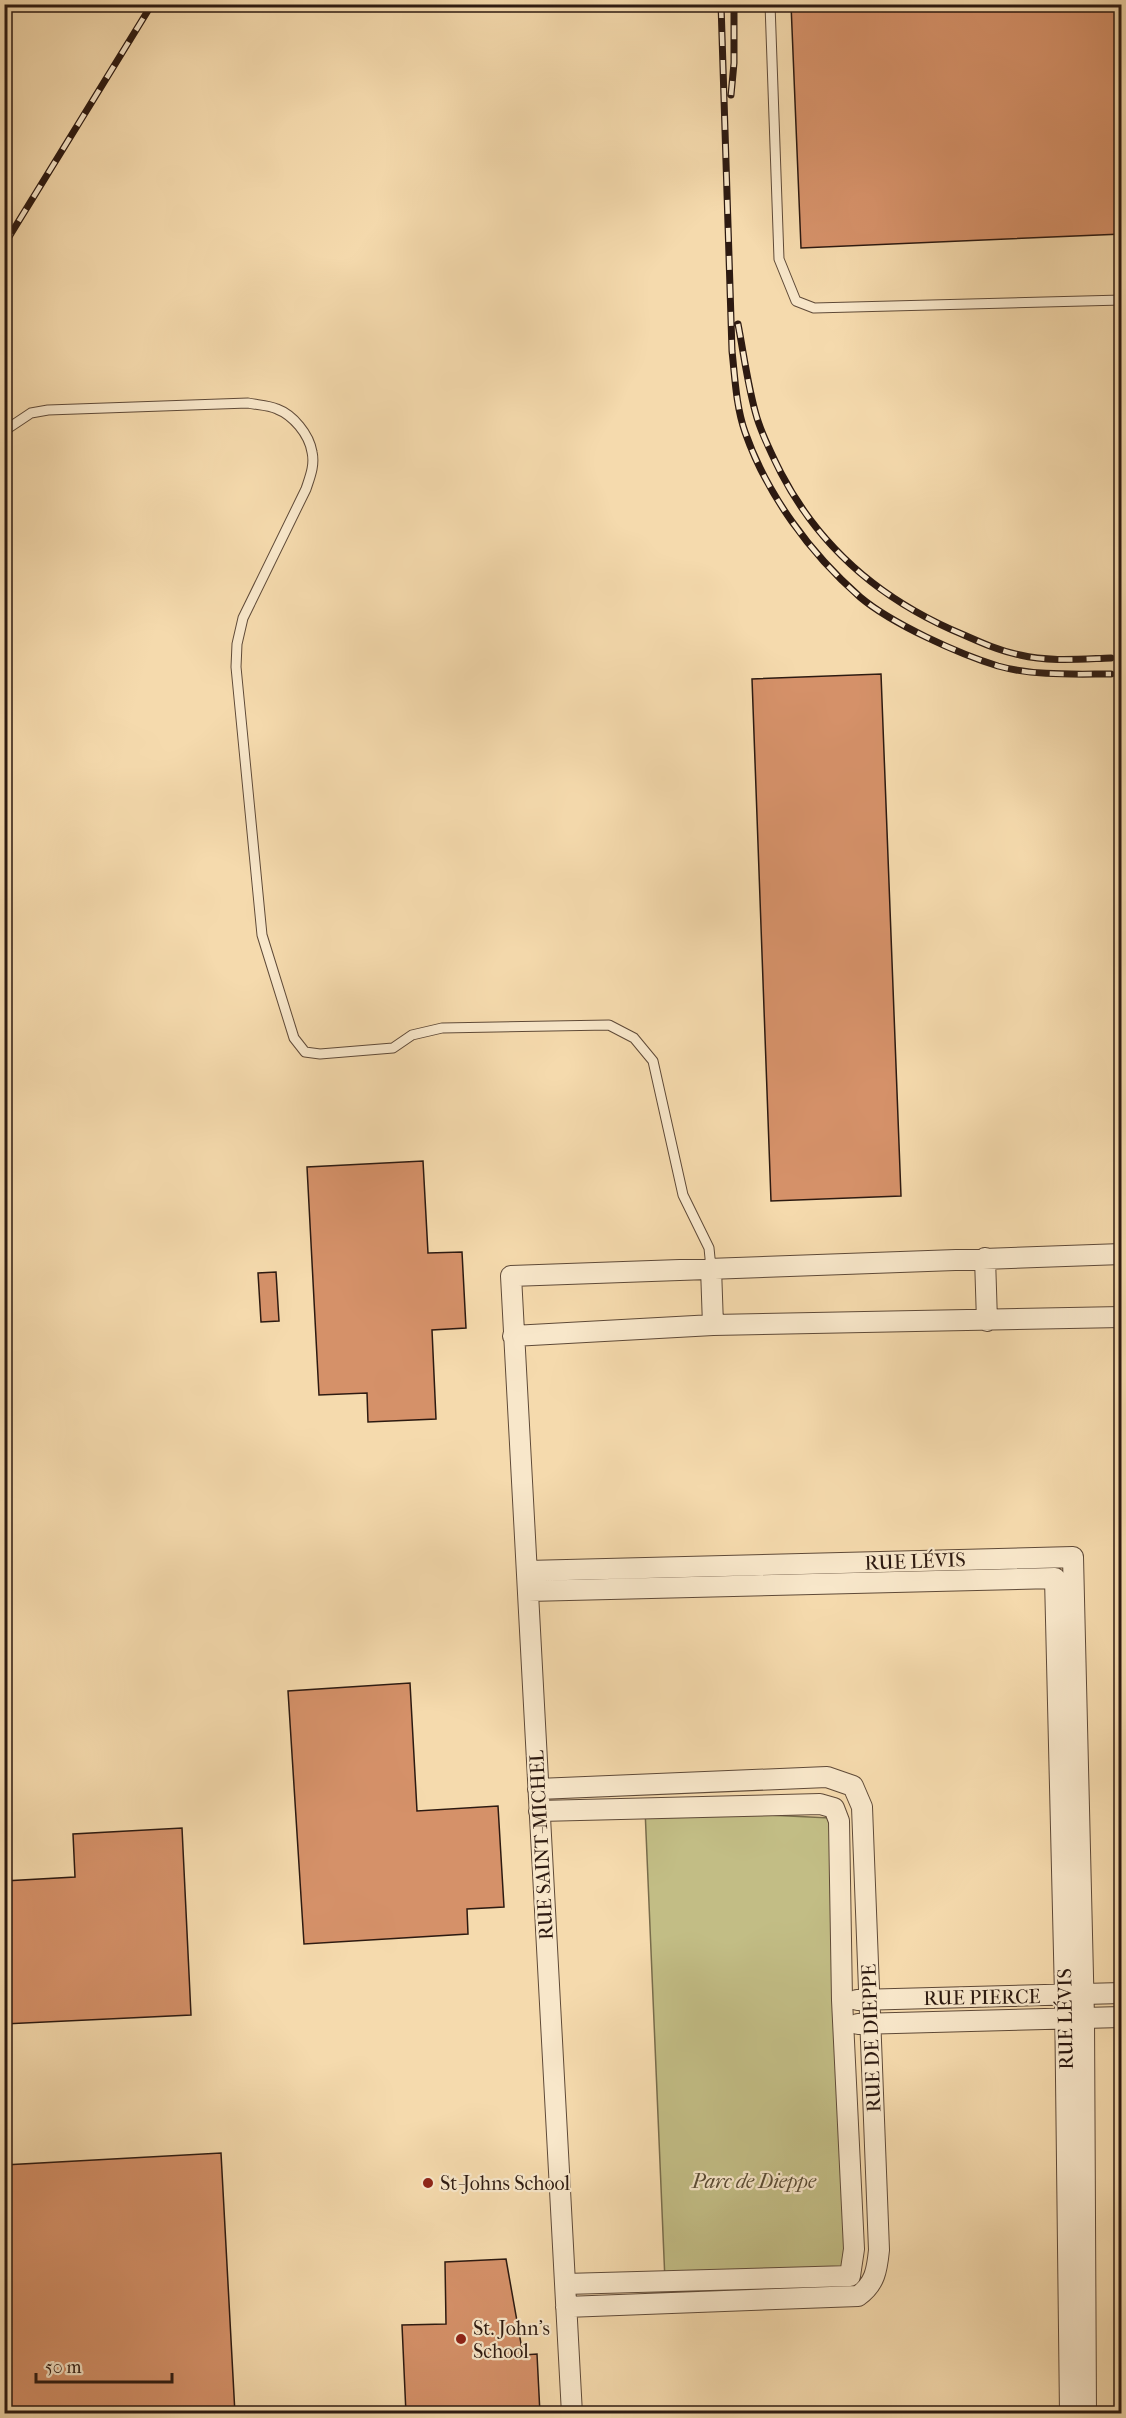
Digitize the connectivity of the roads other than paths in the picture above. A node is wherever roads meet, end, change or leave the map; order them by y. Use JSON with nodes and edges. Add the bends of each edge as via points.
{"nodes":[{"id":1,"x":770,"y":4,"type":"edge"},
{"id":2,"x":1122,"y":300,"type":"edge"},
{"id":3,"x":4,"y":431,"type":"edge"},
{"id":4,"x":1122,"y":1254,"type":"edge"},
{"id":5,"x":985,"y":1258,"type":"junction"},
{"id":6,"x":711,"y":1268,"type":"junction"},
{"id":7,"x":1122,"y":1317,"type":"edge"},
{"id":8,"x":987,"y":1321,"type":"junction"},
{"id":9,"x":714,"y":1325,"type":"junction"},
{"id":10,"x":513,"y":1336,"type":"junction"},
{"id":11,"x":1073,"y":1557,"type":"junction"},
{"id":12,"x":793,"y":1564,"type":"junction"},
{"id":13,"x":527,"y":1571,"type":"junction"},
{"id":14,"x":1055,"y":1578,"type":"junction"},
{"id":15,"x":794,"y":1585,"type":"junction"},
{"id":16,"x":528,"y":1591,"type":"junction"},
{"id":17,"x":853,"y":1786,"type":"junction"},
{"id":18,"x":538,"y":1789,"type":"junction"},
{"id":19,"x":1069,"y":1790,"type":"junction"},
{"id":20,"x":834,"y":1808,"type":"junction"},
{"id":21,"x":539,"y":1811,"type":"junction"},
{"id":22,"x":1122,"y":1994,"type":"edge"},
{"id":23,"x":1074,"y":1995,"type":"junction"},
{"id":24,"x":842,"y":2000,"type":"junction"},
{"id":25,"x":869,"y":2000,"type":"junction"},
{"id":26,"x":1122,"y":2017,"type":"edge"},
{"id":27,"x":1075,"y":2018,"type":"junction"},
{"id":28,"x":870,"y":2023,"type":"junction"},
{"id":29,"x":843,"y":2024,"type":"junction"},
{"id":30,"x":1077,"y":2247,"type":"junction"},
{"id":31,"x":850,"y":2276,"type":"junction"},
{"id":32,"x":565,"y":2284,"type":"junction"},
{"id":33,"x":868,"y":2289,"type":"junction"},
{"id":34,"x":566,"y":2307,"type":"junction"},
{"id":35,"x":572,"y":2414,"type":"edge"},
{"id":36,"x":1070,"y":2414,"type":"edge"},
{"id":37,"x":1086,"y":2414,"type":"edge"}],
"edges":[{"from":1,"to":2,"type":"lane","via":[[779,259],[796,302],[814,308]]},
{"from":3,"to":6,"type":"lane","via":[[32,413],[48,410],[248,404],[277,409],[294,419],[312,452],[312,469],[243,618],[236,667],[262,935],[294,1038],[305,1052],[320,1054],[393,1048],[412,1035],[442,1028],[609,1025],[634,1038],[653,1061],[683,1195],[709,1248]]},
{"from":4,"to":5,"type":"street"},
{"from":5,"to":6,"type":"street"},
{"from":5,"to":8,"type":"street"},
{"from":6,"to":9,"type":"street"},
{"from":6,"to":10,"type":"street","name":"RUE SAINT-MICHEL","via":[[511,1276]]},
{"from":7,"to":8,"type":"street"},
{"from":8,"to":9,"type":"street"},
{"from":9,"to":10,"type":"street"},
{"from":10,"to":13,"type":"street","name":"RUE SAINT-MICHEL"},
{"from":11,"to":12,"type":"street","name":"RUE LÉVIS"},
{"from":11,"to":14,"type":"street"},
{"from":11,"to":19,"type":"street","name":"RUE LÉVIS"},
{"from":12,"to":13,"type":"street","name":"RUE LÉVIS"},
{"from":12,"to":15,"type":"street"},
{"from":13,"to":16,"type":"street","name":"RUE SAINT-MICHEL"},
{"from":14,"to":15,"type":"street","name":"RUE LÉVIS"},
{"from":14,"to":19,"type":"street","name":"RUE LÉVIS"},
{"from":15,"to":16,"type":"street","name":"RUE LÉVIS"},
{"from":16,"to":18,"type":"street","name":"RUE SAINT-MICHEL"},
{"from":17,"to":18,"type":"street","via":[[827,1777]]},
{"from":17,"to":20,"type":"street"},
{"from":17,"to":25,"type":"street","name":"RUE DE DIEPPE","via":[[862,1807]]},
{"from":18,"to":21,"type":"street","name":"RUE SAINT-MICHEL"},
{"from":19,"to":23,"type":"street","name":"RUE LÉVIS"},
{"from":20,"to":21,"type":"street","via":[[820,1804]]},
{"from":20,"to":24,"type":"street","name":"RUE DE DIEPPE","via":[[839,1821]]},
{"from":21,"to":32,"type":"street","name":"RUE SAINT-MICHEL"},
{"from":22,"to":23,"type":"street","name":"RUE PIERCE"},
{"from":23,"to":25,"type":"street","name":"RUE PIERCE"},
{"from":23,"to":27,"type":"street","name":"RUE LÉVIS"},
{"from":24,"to":25,"type":"street","name":"RUE PIERCE"},
{"from":24,"to":29,"type":"street","name":"RUE DE DIEPPE"},
{"from":25,"to":28,"type":"street","name":"RUE DE DIEPPE"},
{"from":26,"to":27,"type":"street","name":"RUE PIERCE"},
{"from":27,"to":28,"type":"street","name":"RUE PIERCE"},
{"from":27,"to":30,"type":"street","name":"RUE LÉVIS"},
{"from":28,"to":29,"type":"street","name":"RUE PIERCE"},
{"from":28,"to":33,"type":"street","name":"RUE DE DIEPPE","via":[[879,2250],[876,2274]]},
{"from":29,"to":31,"type":"street","name":"RUE DE DIEPPE","via":[[854,2249]]},
{"from":30,"to":36,"type":"street","name":"RUE LÉVIS"},
{"from":30,"to":37,"type":"street","name":"RUE LÉVIS"},
{"from":31,"to":32,"type":"street"},
{"from":31,"to":33,"type":"street"},
{"from":32,"to":34,"type":"street","name":"RUE SAINT-MICHEL"},
{"from":33,"to":34,"type":"street","via":[[858,2296]]},
{"from":34,"to":35,"type":"street","name":"RUE SAINT-MICHEL"}]}
